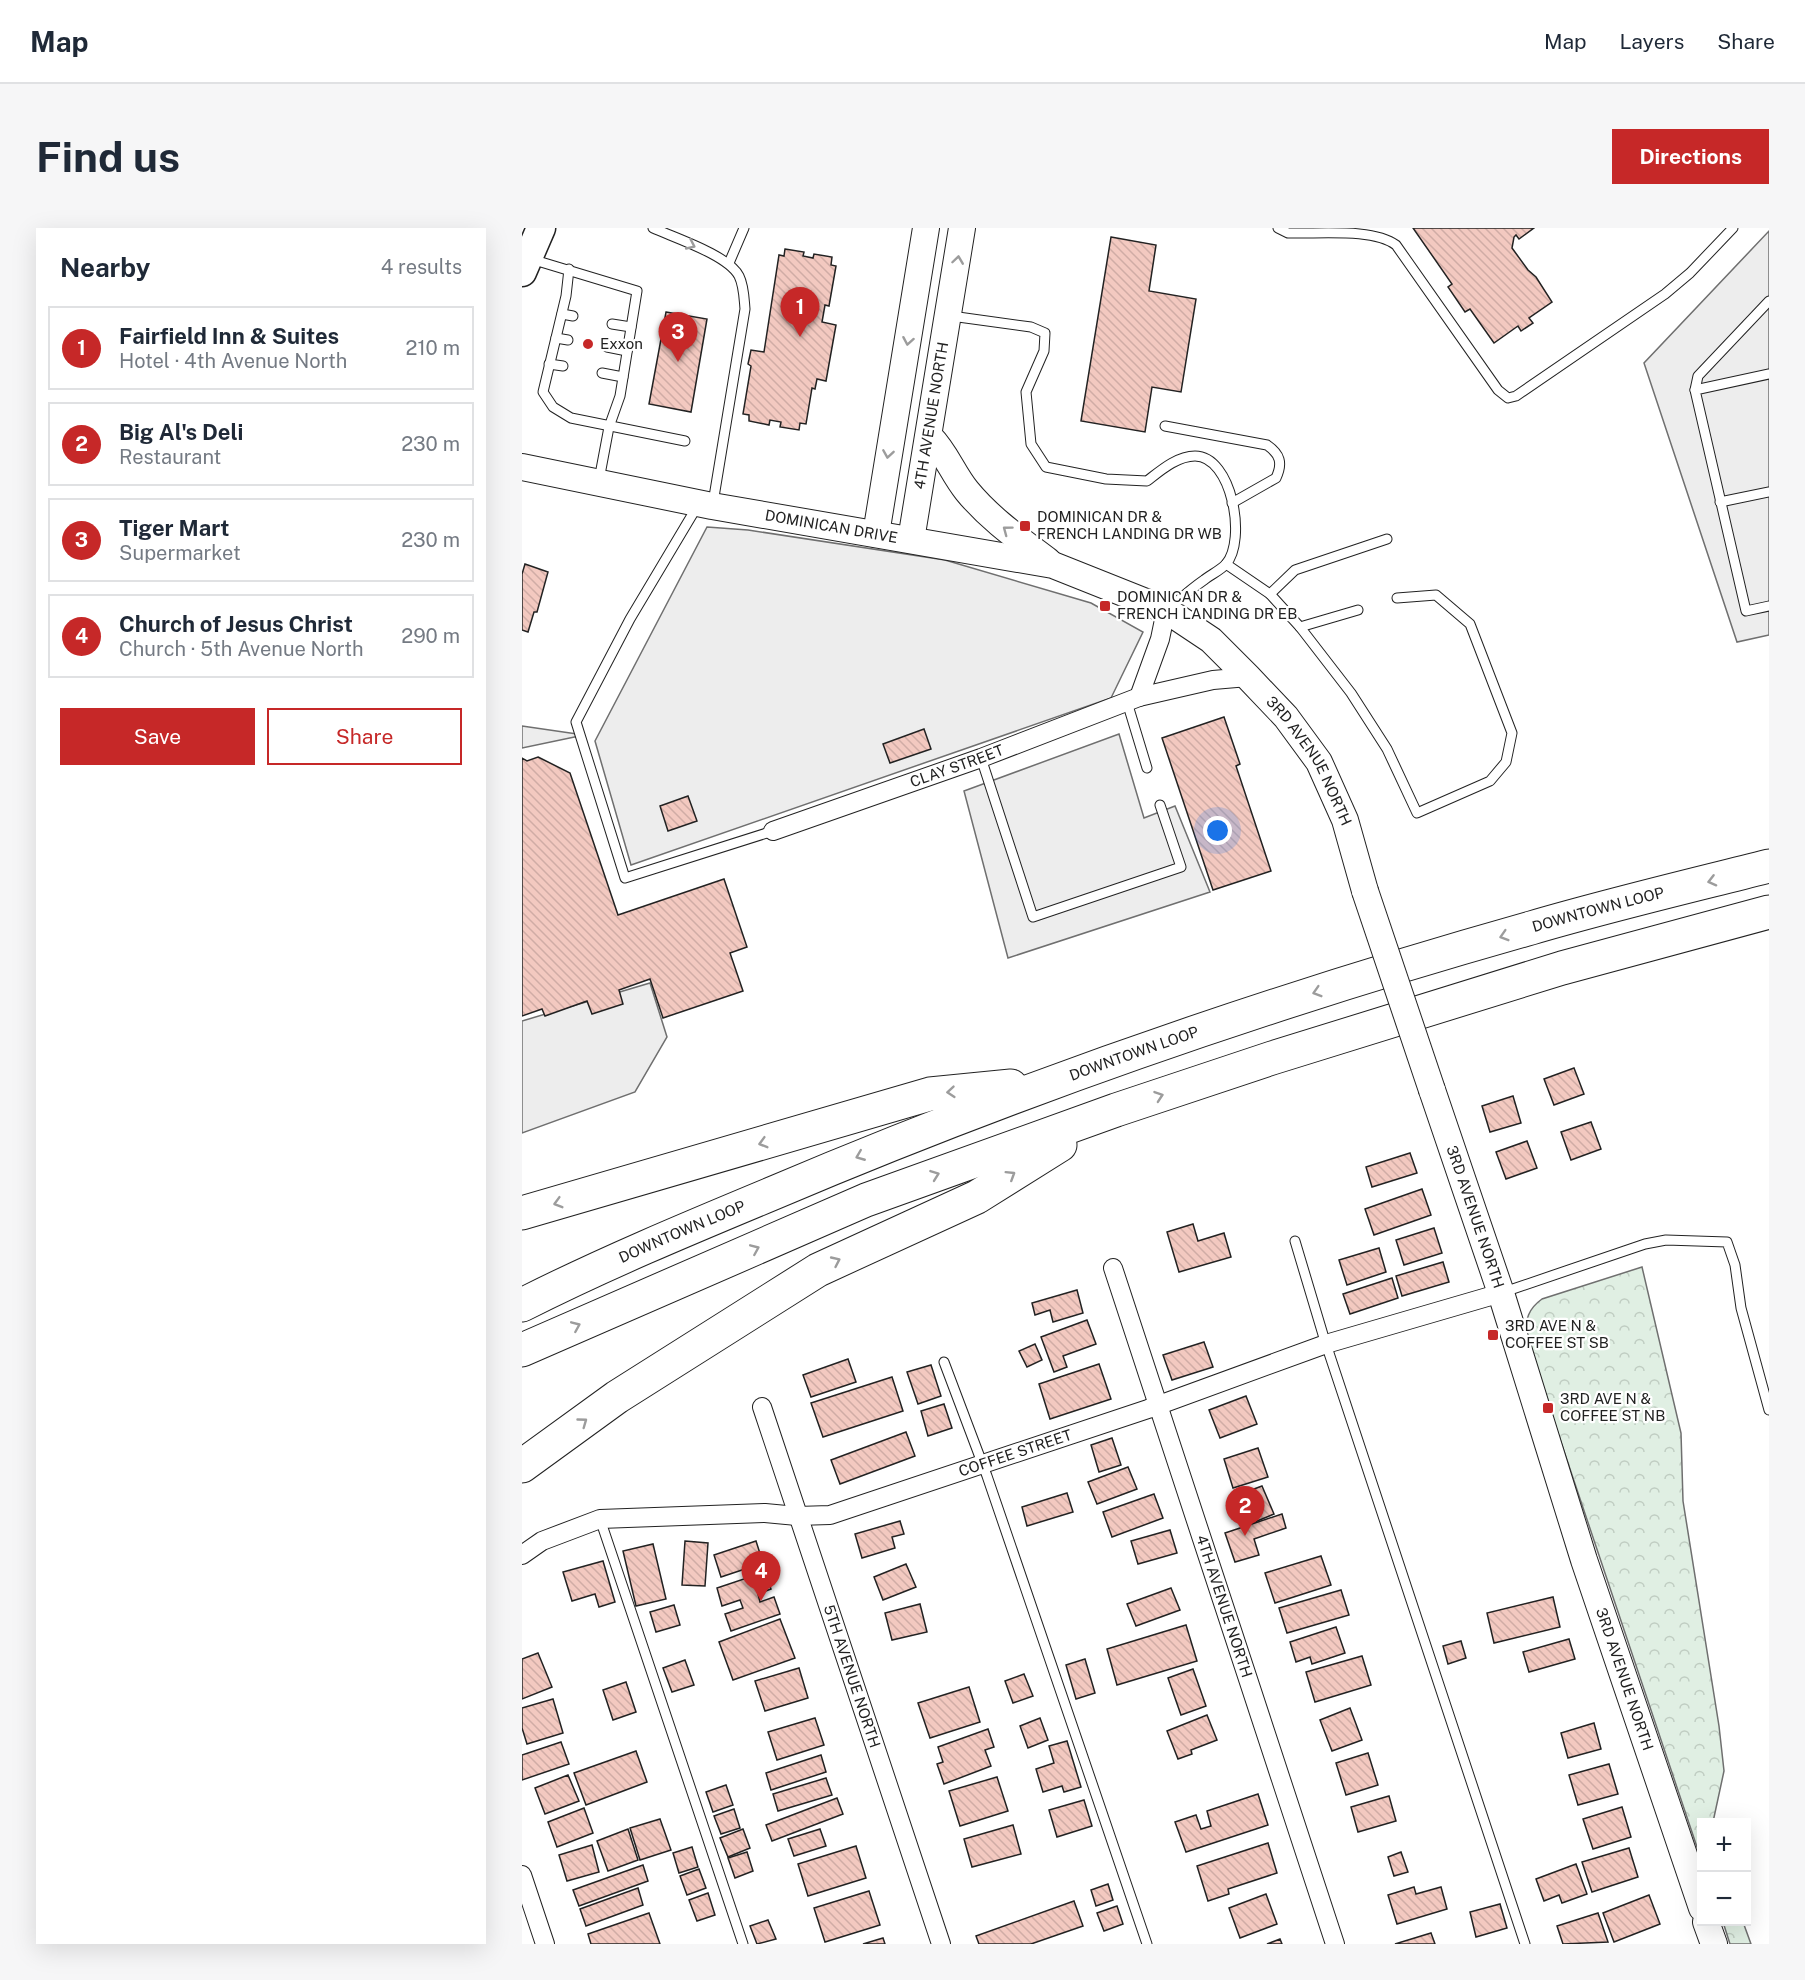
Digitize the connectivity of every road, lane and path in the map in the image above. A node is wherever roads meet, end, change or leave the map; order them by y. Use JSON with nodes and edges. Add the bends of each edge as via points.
{"nodes":[{"id":1,"x":541,"y":228,"type":"edge"},
{"id":2,"x":653,"y":228,"type":"edge"},
{"id":3,"x":744,"y":228,"type":"edge"},
{"id":4,"x":926,"y":228,"type":"edge"},
{"id":5,"x":962,"y":228,"type":"edge"},
{"id":6,"x":1278,"y":228,"type":"edge"},
{"id":7,"x":1732,"y":228,"type":"edge"},
{"id":8,"x":729,"y":263,"type":"junction"},
{"id":9,"x":525,"y":265,"type":"edge"},
{"id":10,"x":569,"y":269,"type":"junction"},
{"id":11,"x":1769,"y":301,"type":"edge"},
{"id":12,"x":912,"y":313,"type":"junction"},
{"id":13,"x":562,"y":314,"type":"junction"},
{"id":14,"x":573,"y":316,"type":"dead end"},
{"id":15,"x":950,"y":316,"type":"junction"},
{"id":16,"x":612,"y":324,"type":"dead end"},
{"id":17,"x":631,"y":327,"type":"junction"},
{"id":18,"x":556,"y":338,"type":"junction"},
{"id":19,"x":568,"y":340,"type":"dead end"},
{"id":20,"x":607,"y":347,"type":"dead end"},
{"id":21,"x":627,"y":351,"type":"junction"},
{"id":22,"x":549,"y":364,"type":"junction"},
{"id":23,"x":563,"y":366,"type":"dead end"},
{"id":24,"x":602,"y":373,"type":"dead end"},
{"id":25,"x":1769,"y":374,"type":"edge"},
{"id":26,"x":623,"y":376,"type":"junction"},
{"id":27,"x":1695,"y":390,"type":"junction"},
{"id":28,"x":1165,"y":426,"type":"dead end"},
{"id":29,"x":609,"y":427,"type":"junction"},
{"id":30,"x":930,"y":437,"type":"junction"},
{"id":31,"x":686,"y":441,"type":"dead end"},
{"id":32,"x":522,"y":454,"type":"edge"},
{"id":33,"x":533,"y":468,"type":"edge"},
{"id":34,"x":598,"y":484,"type":"junction"},
{"id":35,"x":1769,"y":492,"type":"edge"},
{"id":36,"x":1232,"y":502,"type":"junction"},
{"id":37,"x":1720,"y":502,"type":"junction"},
{"id":38,"x":706,"y":504,"type":"junction"},
{"id":39,"x":876,"y":534,"type":"junction"},
{"id":40,"x":1387,"y":539,"type":"dead end"},
{"id":41,"x":911,"y":540,"type":"junction"},
{"id":42,"x":1226,"y":564,"type":"junction"},
{"id":43,"x":1053,"y":565,"type":"junction"},
{"id":44,"x":1270,"y":594,"type":"junction"},
{"id":45,"x":1138,"y":598,"type":"joint"},
{"id":46,"x":1397,"y":598,"type":"dead end"},
{"id":47,"x":1769,"y":606,"type":"edge"},
{"id":48,"x":1166,"y":610,"type":"junction"},
{"id":49,"x":1359,"y":610,"type":"dead end"},
{"id":50,"x":1300,"y":627,"type":"junction"},
{"id":51,"x":1248,"y":677,"type":"junction"},
{"id":52,"x":1133,"y":700,"type":"junction"},
{"id":53,"x":981,"y":758,"type":"junction"},
{"id":54,"x":1147,"y":768,"type":"dead end"},
{"id":55,"x":1160,"y":805,"type":"dead end"},
{"id":56,"x":773,"y":831,"type":"joint"},
{"id":57,"x":1769,"y":866,"type":"edge"},
{"id":58,"x":1769,"y":912,"type":"edge"},
{"id":59,"x":1051,"y":1082,"type":"junction"},
{"id":60,"x":1116,"y":1110,"type":"junction"},
{"id":61,"x":522,"y":1213,"type":"edge"},
{"id":62,"x":1295,"y":1240,"type":"dead end"},
{"id":63,"x":1113,"y":1268,"type":"dead end"},
{"id":64,"x":1502,"y":1293,"type":"junction"},
{"id":65,"x":522,"y":1305,"type":"edge"},
{"id":66,"x":1326,"y":1344,"type":"junction"},
{"id":67,"x":522,"y":1350,"type":"edge"},
{"id":68,"x":944,"y":1362,"type":"dead end"},
{"id":69,"x":1159,"y":1405,"type":"junction"},
{"id":70,"x":762,"y":1407,"type":"dead end"},
{"id":71,"x":1769,"y":1410,"type":"edge"},
{"id":72,"x":984,"y":1465,"type":"junction"},
{"id":73,"x":522,"y":1466,"type":"edge"},
{"id":74,"x":797,"y":1516,"type":"junction"},
{"id":75,"x":600,"y":1519,"type":"junction"},
{"id":76,"x":522,"y":1556,"type":"edge"},
{"id":77,"x":522,"y":1875,"type":"edge"},
{"id":78,"x":1697,"y":1896,"type":"edge"},
{"id":79,"x":1707,"y":1926,"type":"edge"},
{"id":80,"x":545,"y":1944,"type":"edge"},
{"id":81,"x":743,"y":1944,"type":"edge"},
{"id":82,"x":941,"y":1944,"type":"edge"},
{"id":83,"x":1147,"y":1944,"type":"edge"},
{"id":84,"x":1335,"y":1944,"type":"edge"},
{"id":85,"x":1525,"y":1944,"type":"edge"},
{"id":86,"x":1714,"y":1944,"type":"edge"}],
"edges":[{"from":1,"to":9,"type":"main road"},
{"from":2,"to":8,"type":"lane","one_way":true},
{"from":3,"to":8,"type":"lane"},
{"from":4,"to":12,"type":"street"},
{"from":15,"to":5,"type":"street","name":"4TH AVENUE NORTH","one_way":true},
{"from":6,"to":7,"type":"lane","via":[[1288,233],[1366,228],[1385,234],[1497,390],[1508,398],[1665,294]]},
{"from":8,"to":38,"type":"lane","via":[[741,281],[745,309]]},
{"from":9,"to":10,"type":"lane"},
{"from":10,"to":13,"type":"lane"},
{"from":10,"to":17,"type":"lane","via":[[637,291]]},
{"from":11,"to":27,"type":"lane","via":[[1698,376]]},
{"from":12,"to":15,"type":"street"},
{"from":12,"to":39,"type":"street","one_way":true},
{"from":13,"to":14,"type":"lane"},
{"from":13,"to":18,"type":"lane"},
{"from":15,"to":30,"type":"street","name":"4TH AVENUE NORTH"},
{"from":15,"to":36,"type":"lane","via":[[1031,327],[1045,333],[1044,351],[1026,392],[1031,444],[1046,467],[1106,479],[1147,482],[1168,465],[1194,456],[1217,467]]},
{"from":16,"to":17,"type":"lane"},
{"from":17,"to":21,"type":"lane"},
{"from":18,"to":19,"type":"lane"},
{"from":18,"to":22,"type":"lane"},
{"from":20,"to":21,"type":"lane"},
{"from":21,"to":26,"type":"lane"},
{"from":22,"to":23,"type":"lane"},
{"from":22,"to":29,"type":"lane","via":[[543,392],[554,407],[571,418]]},
{"from":24,"to":26,"type":"lane"},
{"from":25,"to":27,"type":"lane"},
{"from":26,"to":29,"type":"lane"},
{"from":27,"to":37,"type":"lane"},
{"from":28,"to":36,"type":"lane","via":[[1267,445],[1276,452],[1280,461],[1276,478]]},
{"from":29,"to":31,"type":"lane"},
{"from":29,"to":34,"type":"lane"},
{"from":30,"to":41,"type":"street","name":"4TH AVENUE NORTH"},
{"from":43,"to":30,"type":"street","one_way":true,"via":[[994,520],[966,489]]},
{"from":32,"to":33,"type":"street"},
{"from":33,"to":34,"type":"street","name":"DOMINICAN DRIVE"},
{"from":34,"to":38,"type":"street","name":"DOMINICAN DRIVE"},
{"from":35,"to":37,"type":"lane"},
{"from":36,"to":42,"type":"lane","via":[[1236,545]]},
{"from":37,"to":47,"type":"lane","via":[[1746,611]]},
{"from":38,"to":39,"type":"street","name":"DOMINICAN DRIVE"},
{"from":38,"to":56,"type":"lane","via":[[630,619],[576,722],[626,878]]},
{"from":39,"to":41,"type":"street","name":"DOMINICAN DRIVE"},
{"from":40,"to":44,"type":"lane","via":[[1295,570]]},
{"from":41,"to":43,"type":"street","name":"DOMINICAN DRIVE"},
{"from":42,"to":44,"type":"lane"},
{"from":42,"to":48,"type":"lane"},
{"from":43,"to":45,"type":"street","name":"DOMINICAN DRIVE"},
{"from":44,"to":50,"type":"lane"},
{"from":45,"to":48,"type":"street","name":"3RD AVENUE NORTH"},
{"from":46,"to":50,"type":"lane","via":[[1436,595],[1470,624],[1512,733],[1506,762],[1490,781],[1417,813],[1387,749],[1351,693]]},
{"from":48,"to":51,"type":"street","name":"3RD AVENUE NORTH","via":[[1211,640]]},
{"from":48,"to":52,"type":"street","via":[[1160,639]]},
{"from":49,"to":50,"type":"lane"},
{"from":51,"to":52,"type":"street","name":"CLAY STREET","via":[[1213,680]]},
{"from":51,"to":64,"type":"street","name":"3RD AVENUE NORTH","bridge":true,"via":[[1286,717],[1319,762],[1345,820],[1365,891]]},
{"from":52,"to":53,"type":"street","name":"CLAY STREET"},
{"from":52,"to":54,"type":"lane"},
{"from":53,"to":55,"type":"lane","via":[[1033,917],[1180,867]]},
{"from":53,"to":56,"type":"street","name":"CLAY STREET"},
{"from":57,"to":59,"type":"highway","name":"DOWNTOWN LOOP","one_way":true,"via":[[1510,934],[1255,1011]]},
{"from":60,"to":58,"type":"highway","one_way":true,"via":[[1562,968]]},
{"from":59,"to":61,"type":"highway","one_way":true,"via":[[930,1094]]},
{"from":59,"to":65,"type":"highway","name":"DOWNTOWN LOOP","one_way":true,"via":[[863,1155],[589,1271]]},
{"from":67,"to":60,"type":"highway","one_way":true,"via":[[866,1200]]},
{"from":73,"to":60,"type":"highway","one_way":true,"via":[[617,1397],[818,1270],[977,1197]]},
{"from":62,"to":66,"type":"lane"},
{"from":63,"to":69,"type":"street","name":"4TH AVENUE NORTH"},
{"from":64,"to":66,"type":"street","name":"COFFEE STREET"},
{"from":64,"to":71,"type":"lane","via":[[1645,1244],[1666,1240],[1727,1242]]},
{"from":64,"to":78,"type":"street","name":"3RD AVENUE NORTH","via":[[1584,1560]]},
{"from":66,"to":69,"type":"street","name":"COFFEE STREET"},
{"from":66,"to":85,"type":"lane"},
{"from":68,"to":72,"type":"lane"},
{"from":69,"to":72,"type":"street","name":"COFFEE STREET"},
{"from":69,"to":84,"type":"street","name":"4TH AVENUE NORTH"},
{"from":70,"to":74,"type":"street","name":"5TH AVENUE NORTH"},
{"from":72,"to":74,"type":"street","name":"COFFEE STREET","via":[[830,1515]]},
{"from":72,"to":83,"type":"lane"},
{"from":74,"to":75,"type":"street","name":"COFFEE STREET","via":[[765,1513]]},
{"from":74,"to":82,"type":"street","name":"5TH AVENUE NORTH"},
{"from":75,"to":76,"type":"street","name":"COFFEE STREET","via":[[542,1541]]},
{"from":75,"to":81,"type":"lane"},
{"from":77,"to":80,"type":"street"},
{"from":79,"to":86,"type":"street"}]}
